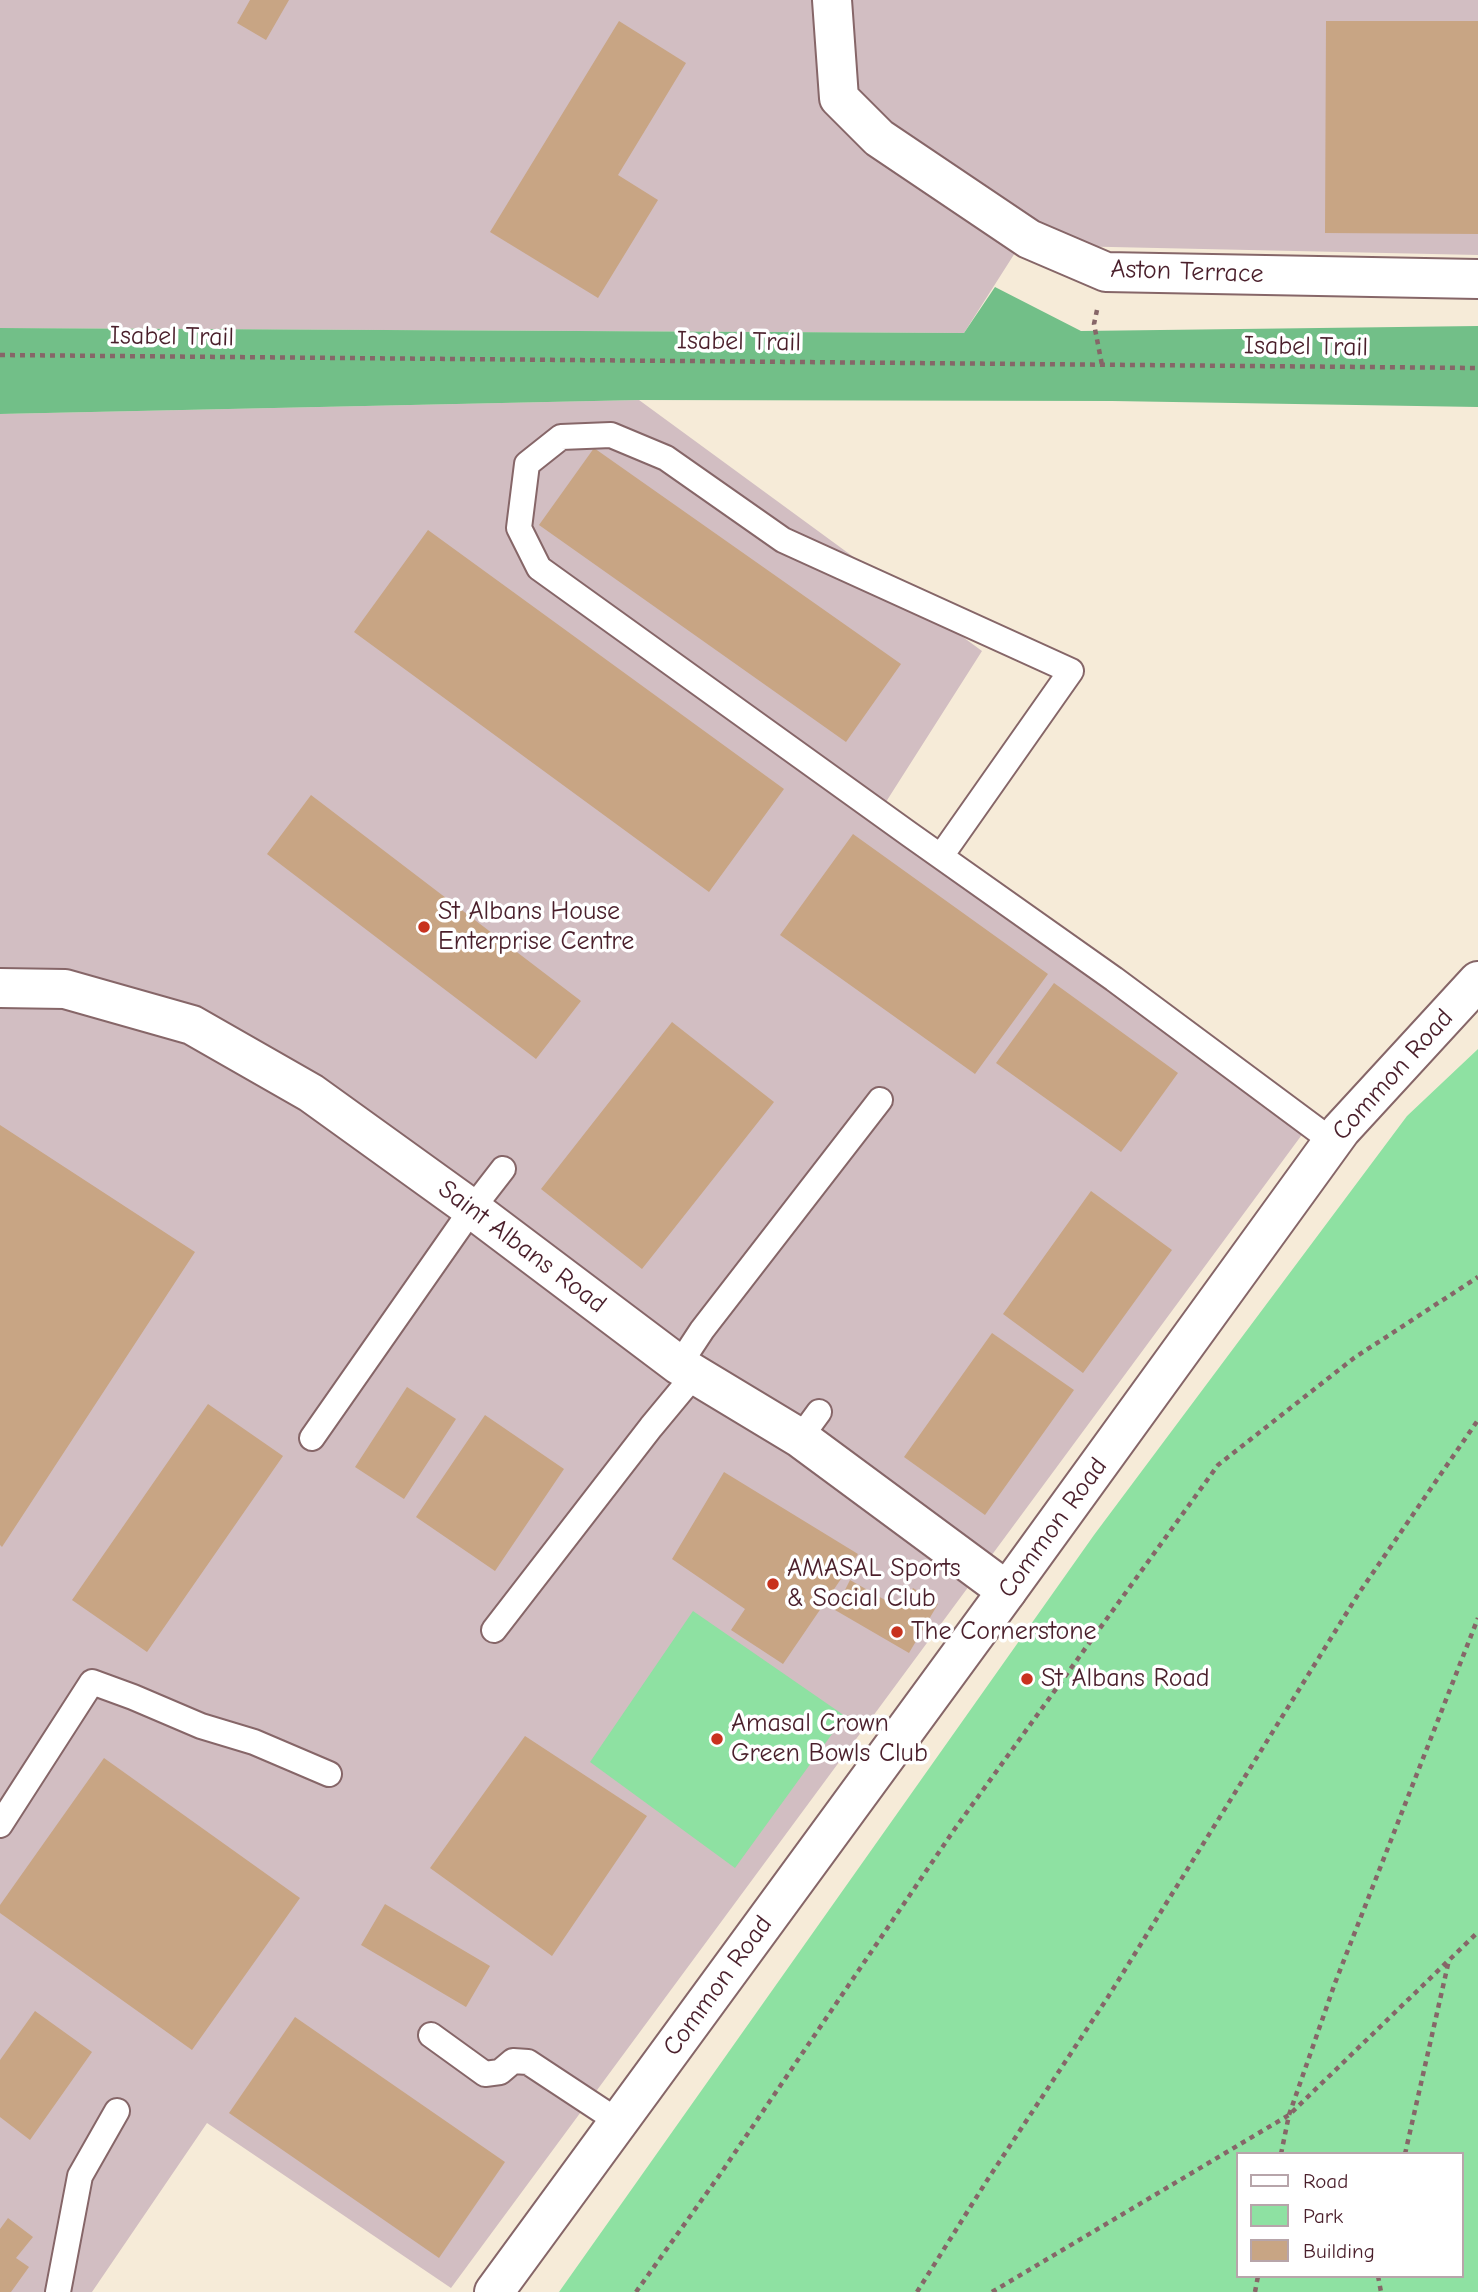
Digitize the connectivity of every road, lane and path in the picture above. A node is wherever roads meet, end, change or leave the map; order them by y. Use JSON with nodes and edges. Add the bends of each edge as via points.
{"nodes":[{"id":1,"x":832,"y":0,"type":"edge"},
{"id":2,"x":1106,"y":272,"type":"junction"},
{"id":3,"x":1478,"y":279,"type":"edge"},
{"id":4,"x":0,"y":355,"type":"edge"},
{"id":5,"x":1102,"y":365,"type":"junction"},
{"id":6,"x":1478,"y":368,"type":"edge"},
{"id":7,"x":941,"y":856,"type":"junction"},
{"id":8,"x":1478,"y":981,"type":"edge"},
{"id":9,"x":0,"y":988,"type":"edge"},
{"id":10,"x":880,"y":1100,"type":"dead end"},
{"id":11,"x":1332,"y":1141,"type":"junction"},
{"id":12,"x":503,"y":1169,"type":"dead end"},
{"id":13,"x":472,"y":1209,"type":"junction"},
{"id":14,"x":1478,"y":1277,"type":"edge"},
{"id":15,"x":687,"y":1370,"type":"junction"},
{"id":16,"x":1478,"y":1420,"type":"edge"},
{"id":17,"x":312,"y":1438,"type":"dead end"},
{"id":18,"x":1007,"y":1591,"type":"junction"},
{"id":19,"x":1478,"y":1618,"type":"edge"},
{"id":20,"x":494,"y":1630,"type":"dead end"},
{"id":21,"x":329,"y":1774,"type":"dead end"},
{"id":22,"x":0,"y":1825,"type":"edge"},
{"id":23,"x":1478,"y":1932,"type":"edge"},
{"id":24,"x":1449,"y":1960,"type":"junction"},
{"id":25,"x":431,"y":2035,"type":"dead end"},
{"id":26,"x":117,"y":2111,"type":"dead end"},
{"id":27,"x":1289,"y":2115,"type":"junction"},
{"id":28,"x":618,"y":2122,"type":"junction"},
{"id":29,"x":1282,"y":2152,"type":"edge"},
{"id":30,"x":1405,"y":2152,"type":"edge"},
{"id":31,"x":58,"y":2292,"type":"edge"},
{"id":32,"x":494,"y":2292,"type":"edge"},
{"id":33,"x":636,"y":2292,"type":"edge"},
{"id":34,"x":917,"y":2292,"type":"edge"},
{"id":35,"x":992,"y":2292,"type":"edge"}],
"edges":[{"from":1,"to":2,"type":"street","name":"Aston Terrace","via":[[839,98],[878,138],[1029,239]]},
{"from":2,"to":3,"type":"street","name":"Aston Terrace"},
{"from":2,"to":5,"type":"path","via":[[1094,324]]},
{"from":4,"to":5,"type":"path","name":"Isabel Trail"},
{"from":5,"to":6,"type":"path","name":"Isabel Trail"},
{"from":7,"to":7,"type":"lane","via":[[540,568],[519,528],[527,464],[561,437],[611,435],[666,458],[783,540],[1071,671]]},
{"from":7,"to":11,"type":"lane"},
{"from":8,"to":11,"type":"street","name":"Common Road"},
{"from":9,"to":13,"type":"street","name":"Saint Albans Road","via":[[65,989],[192,1025],[311,1093]]},
{"from":10,"to":15,"type":"lane","via":[[702,1330]]},
{"from":11,"to":18,"type":"street","name":"Common Road"},
{"from":12,"to":13,"type":"lane"},
{"from":13,"to":15,"type":"street","name":"Saint Albans Road"},
{"from":13,"to":17,"type":"lane"},
{"from":14,"to":33,"type":"path","via":[[1354,1358],[1218,1465],[954,1830]]},
{"from":15,"to":18,"type":"street","name":"Saint Albans Road","via":[[809,1425]]},
{"from":15,"to":20,"type":"lane","via":[[651,1427]]},
{"from":16,"to":34,"type":"path","via":[[1359,1593]]},
{"from":18,"to":28,"type":"street","name":"Common Road"},
{"from":19,"to":27,"type":"path","via":[[1340,1970]]},
{"from":21,"to":22,"type":"lane","via":[[92,1682]]},
{"from":23,"to":24,"type":"path"},
{"from":24,"to":27,"type":"path"},
{"from":24,"to":30,"type":"path"},
{"from":25,"to":28,"type":"lane","via":[[485,2074],[500,2072],[513,2061],[528,2062]]},
{"from":26,"to":31,"type":"lane","via":[[80,2176]]},
{"from":27,"to":29,"type":"path"},
{"from":27,"to":35,"type":"path"},
{"from":28,"to":32,"type":"street","name":"Common Road"}]}
